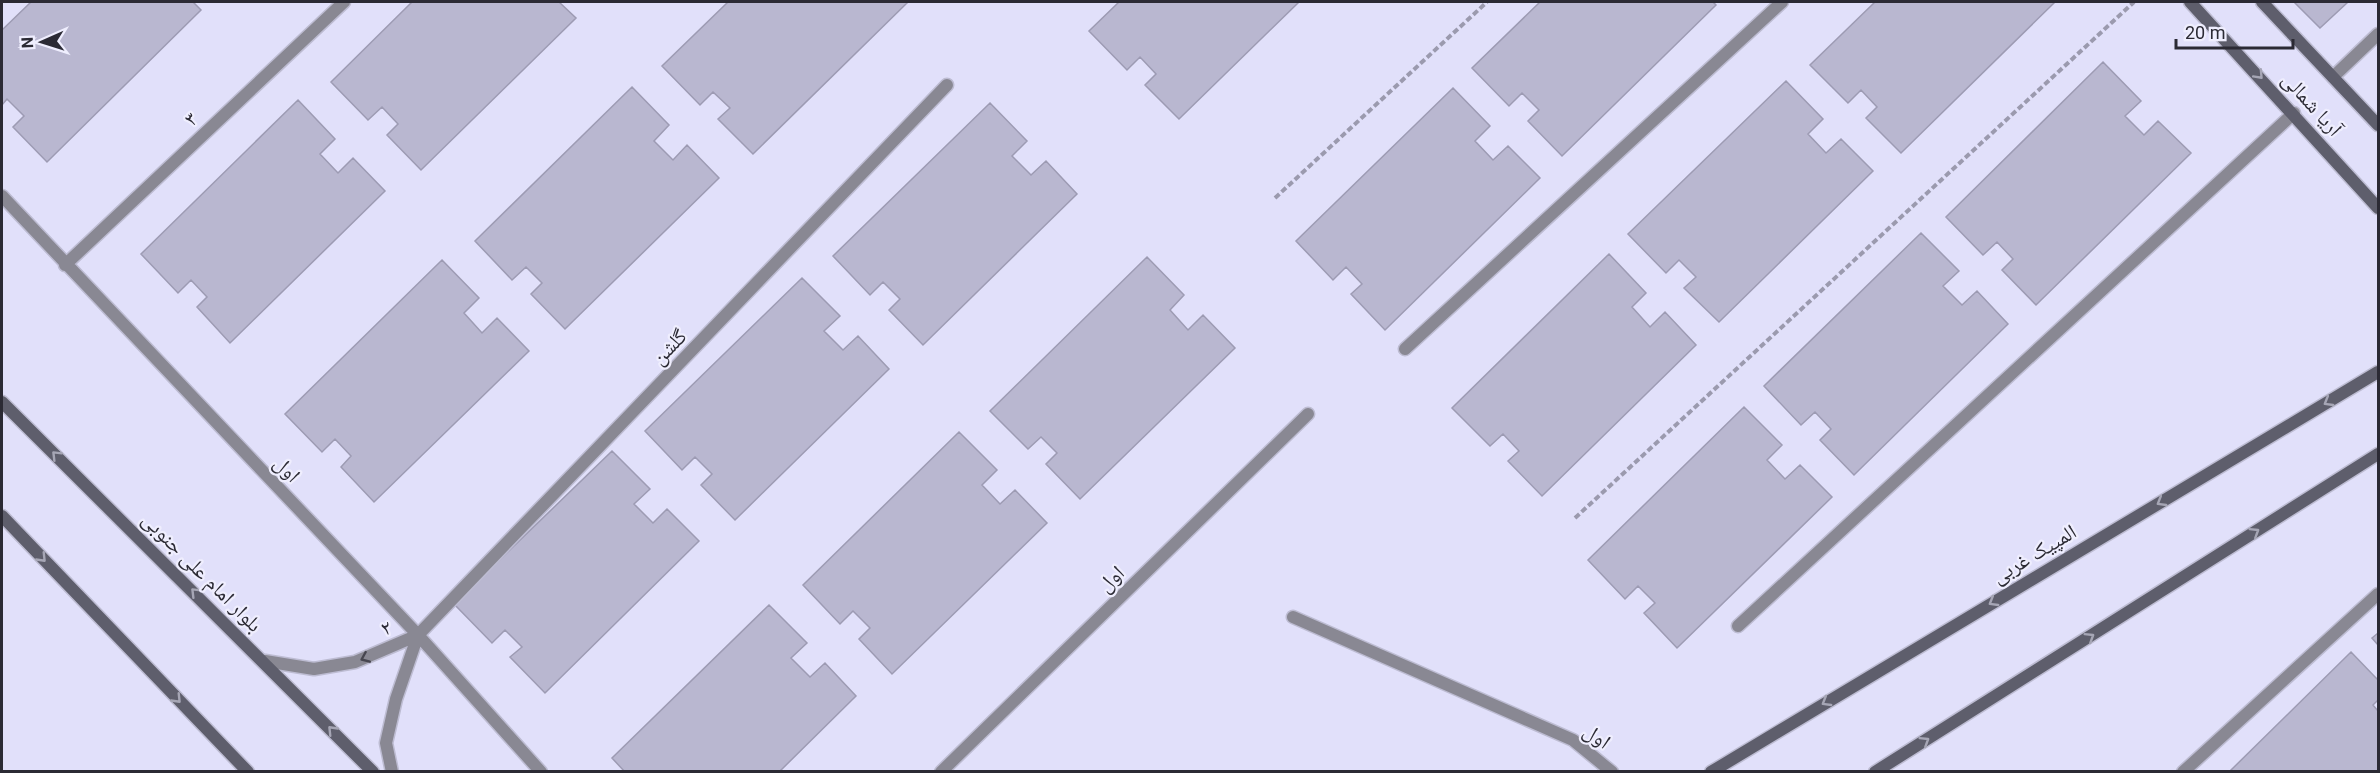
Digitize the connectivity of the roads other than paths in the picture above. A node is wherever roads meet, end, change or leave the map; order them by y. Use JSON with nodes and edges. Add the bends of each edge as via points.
{"nodes":[{"id":1,"x":344,"y":2,"type":"edge"},
{"id":2,"x":1782,"y":2,"type":"edge"},
{"id":3,"x":2190,"y":2,"type":"edge"},
{"id":4,"x":2262,"y":2,"type":"edge"},
{"id":5,"x":2379,"y":34,"type":"edge"},
{"id":6,"x":2333,"y":77,"type":"junction"},
{"id":7,"x":947,"y":85,"type":"dead end"},
{"id":8,"x":2294,"y":113,"type":"junction"},
{"id":9,"x":2379,"y":125,"type":"edge"},
{"id":10,"x":2,"y":196,"type":"edge"},
{"id":11,"x":2379,"y":208,"type":"edge"},
{"id":12,"x":65,"y":265,"type":"junction"},
{"id":13,"x":1405,"y":350,"type":"dead end"},
{"id":14,"x":2379,"y":372,"type":"edge"},
{"id":15,"x":2,"y":402,"type":"edge"},
{"id":16,"x":1308,"y":414,"type":"dead end"},
{"id":17,"x":2379,"y":454,"type":"edge"},
{"id":18,"x":2,"y":516,"type":"edge"},
{"id":19,"x":2379,"y":594,"type":"edge"},
{"id":20,"x":1293,"y":617,"type":"dead end"},
{"id":21,"x":1738,"y":626,"type":"dead end"},
{"id":22,"x":418,"y":635,"type":"junction"},
{"id":23,"x":265,"y":661,"type":"junction"},
{"id":24,"x":248,"y":771,"type":"edge"},
{"id":25,"x":373,"y":771,"type":"edge"},
{"id":26,"x":392,"y":771,"type":"edge"},
{"id":27,"x":541,"y":771,"type":"edge"},
{"id":28,"x":941,"y":771,"type":"edge"},
{"id":29,"x":1612,"y":771,"type":"edge"},
{"id":30,"x":1711,"y":771,"type":"edge"},
{"id":31,"x":1875,"y":771,"type":"edge"},
{"id":32,"x":2183,"y":771,"type":"edge"}],
"edges":[{"from":1,"to":12,"type":"street","name":"۳"},
{"from":2,"to":13,"type":"street"},
{"from":3,"to":8,"type":"street","name":"آریا شمالی","one_way":true},
{"from":4,"to":6,"type":"street","name":"آریا شمالی"},
{"from":5,"to":6,"type":"street"},
{"from":6,"to":9,"type":"street","name":"آریا شمالی"},
{"from":7,"to":22,"type":"street","name":"گلشن"},
{"from":8,"to":11,"type":"street","name":"آریا شمالی"},
{"from":8,"to":21,"type":"street"},
{"from":10,"to":12,"type":"street","name":"اول"},
{"from":12,"to":22,"type":"street","name":"اول"},
{"from":14,"to":30,"type":"street","name":"المپیک غربی","one_way":true},
{"from":23,"to":15,"type":"street","name":"بلوار امام علی جنوبی","one_way":true},
{"from":16,"to":28,"type":"street","name":"اول"},
{"from":31,"to":17,"type":"street","one_way":true},
{"from":18,"to":24,"type":"street","one_way":true},
{"from":19,"to":32,"type":"street"},
{"from":20,"to":29,"type":"street","name":"اول","via":[[1573,740]]},
{"from":22,"to":23,"type":"street","name":"۲","one_way":true,"via":[[355,662],[314,669]]},
{"from":22,"to":26,"type":"street","name":"۲","via":[[386,742]]},
{"from":22,"to":27,"type":"street","name":"اول"},
{"from":25,"to":23,"type":"street","name":"بلوار امام علی جنوبی","one_way":true}]}
